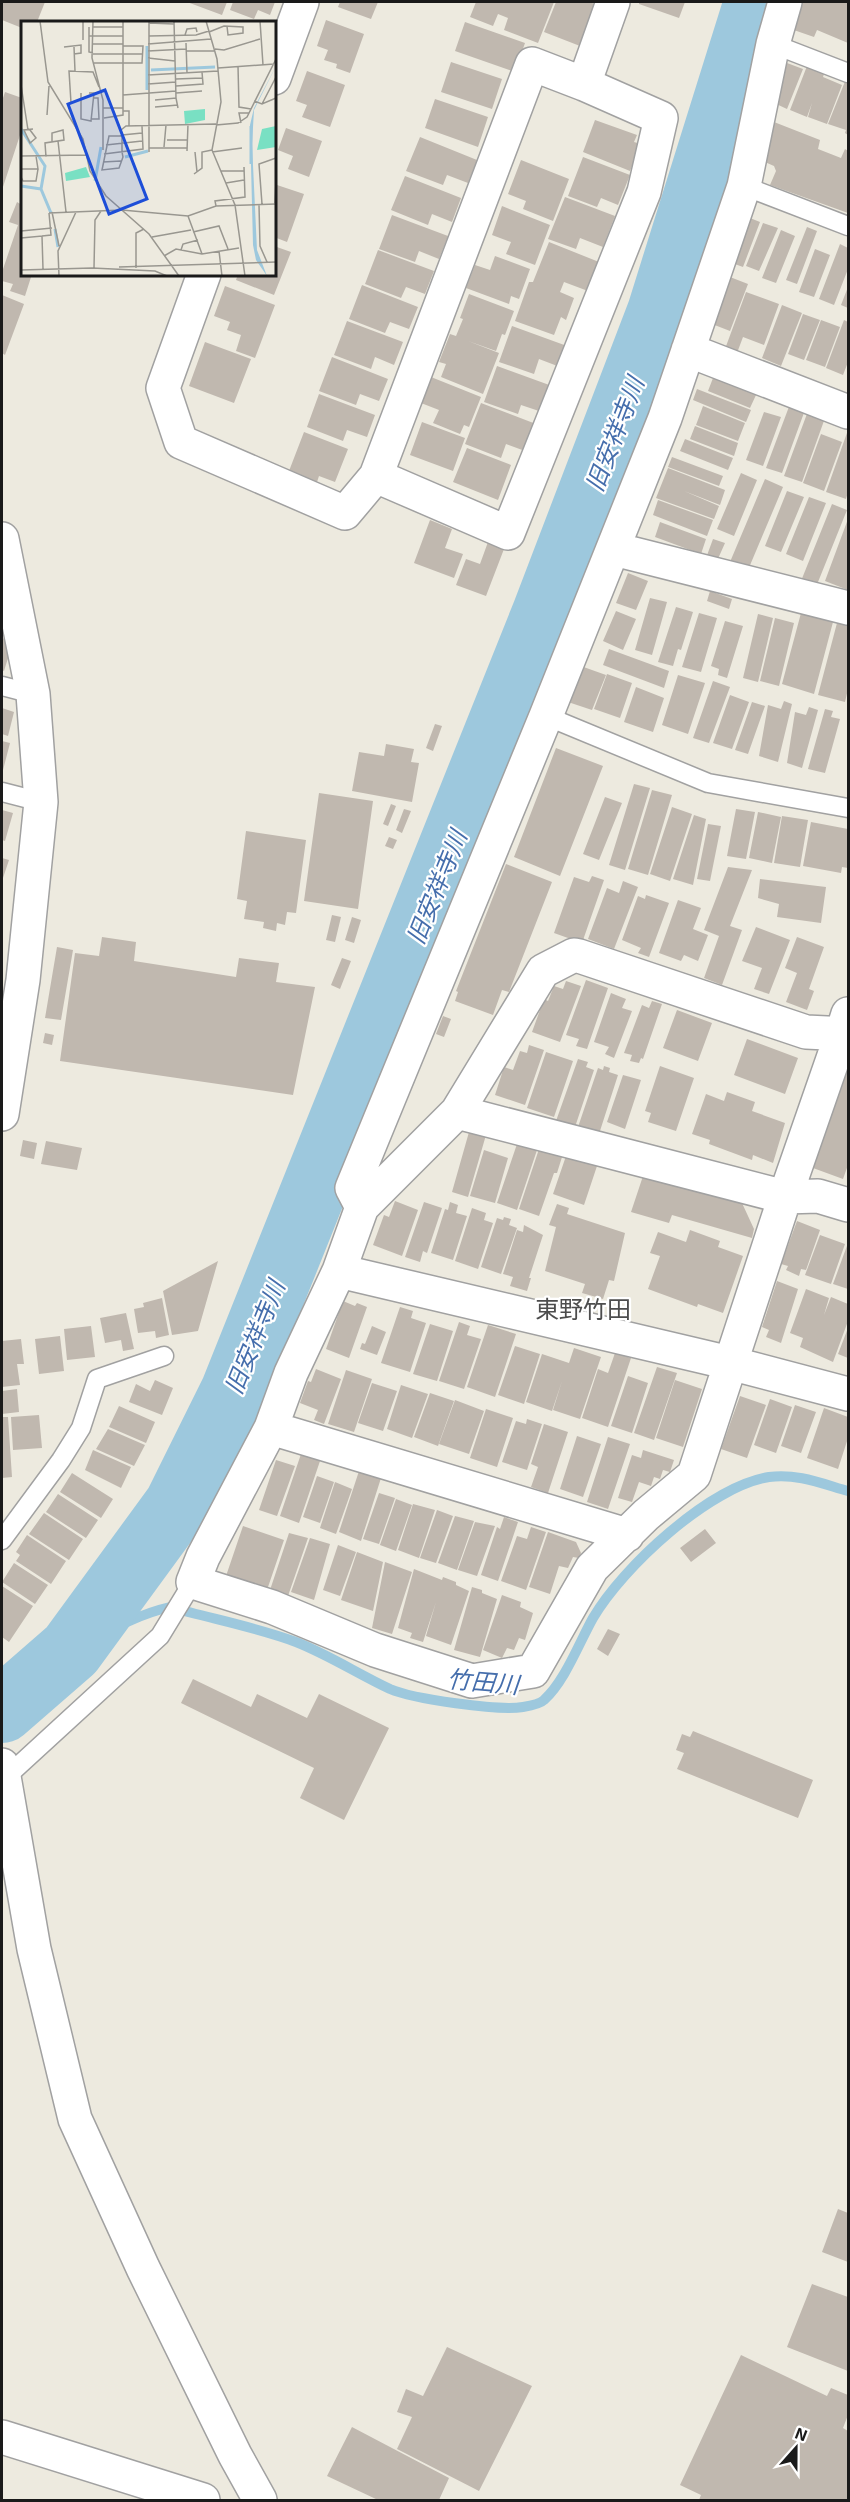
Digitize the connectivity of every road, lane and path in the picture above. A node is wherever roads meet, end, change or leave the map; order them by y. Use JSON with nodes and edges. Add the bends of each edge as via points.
{"nodes":[{"id":1,"x":302,"y":2,"type":"edge"},
{"id":2,"x":613,"y":2,"type":"edge"},
{"id":3,"x":785,"y":2,"type":"edge"},
{"id":4,"x":773,"y":44,"type":"junction"},
{"id":5,"x":276,"y":73,"type":"edge"},
{"id":6,"x":849,"y":73,"type":"edge"},
{"id":7,"x":584,"y":84,"type":"junction"},
{"id":8,"x":744,"y":186,"type":"junction"},
{"id":9,"x":849,"y":226,"type":"edge"},
{"id":10,"x":203,"y":276,"type":"edge"},
{"id":11,"x":688,"y":350,"type":"junction"},
{"id":12,"x":849,"y":412,"type":"edge"},
{"id":13,"x":376,"y":476,"type":"junction"},
{"id":14,"x":2,"y":539,"type":"edge"},
{"id":15,"x":614,"y":549,"type":"junction"},
{"id":16,"x":849,"y":608,"type":"edge"},
{"id":17,"x":2,"y":686,"type":"edge"},
{"id":18,"x":33,"y":694,"type":"junction"},
{"id":19,"x":546,"y":716,"type":"junction"},
{"id":20,"x":2,"y":792,"type":"edge"},
{"id":21,"x":41,"y":802,"type":"junction"},
{"id":22,"x":849,"y":808,"type":"edge"},
{"id":23,"x":846,"y":1027,"type":"edge"},
{"id":24,"x":457,"y":1112,"type":"junction"},
{"id":25,"x":2,"y":1114,"type":"edge"},
{"id":26,"x":785,"y":1197,"type":"junction"},
{"id":27,"x":849,"y":1205,"type":"edge"},
{"id":28,"x":362,"y":1207,"type":"junction"},
{"id":29,"x":339,"y":1271,"type":"junction"},
{"id":30,"x":165,"y":1356,"type":"dead end"},
{"id":31,"x":729,"y":1363,"type":"junction"},
{"id":32,"x":849,"y":1394,"type":"edge"},
{"id":33,"x":271,"y":1428,"type":"junction"},
{"id":34,"x":627,"y":1535,"type":"junction"},
{"id":35,"x":2,"y":1540,"type":"edge"},
{"id":36,"x":189,"y":1589,"type":"junction"},
{"id":37,"x":3,"y":1772,"type":"edge"},
{"id":38,"x":2,"y":2437,"type":"edge"},
{"id":39,"x":186,"y":2498,"type":"edge"},
{"id":40,"x":260,"y":2500,"type":"edge"}],
"edges":[{"from":1,"to":5,"type":"street"},
{"from":2,"to":7,"type":"street"},
{"from":3,"to":4,"type":"street"},
{"from":4,"to":6,"type":"lane"},
{"from":4,"to":8,"type":"street"},
{"from":7,"to":13,"type":"street","via":[[532,64]]},
{"from":7,"to":13,"type":"street","via":[[661,118],[644,192],[508,534]]},
{"from":8,"to":9,"type":"lane"},
{"from":8,"to":11,"type":"street"},
{"from":10,"to":13,"type":"street","via":[[163,388],[181,442],[345,513]]},
{"from":11,"to":12,"type":"street"},
{"from":11,"to":15,"type":"street"},
{"from":14,"to":18,"type":"street"},
{"from":15,"to":16,"type":"street"},
{"from":15,"to":19,"type":"street"},
{"from":17,"to":18,"type":"lane"},
{"from":18,"to":21,"type":"street"},
{"from":19,"to":22,"type":"lane","via":[[708,783]]},
{"from":19,"to":28,"type":"street","via":[[352,1188]]},
{"from":20,"to":21,"type":"lane"},
{"from":21,"to":25,"type":"street","via":[[23,980]]},
{"from":23,"to":24,"type":"street","via":[[806,1032],[574,956],[543,971]]},
{"from":23,"to":26,"type":"street"},
{"from":24,"to":26,"type":"street"},
{"from":24,"to":28,"type":"street"},
{"from":26,"to":27,"type":"street","via":[[818,1196]]},
{"from":26,"to":31,"type":"street"},
{"from":28,"to":29,"type":"street"},
{"from":29,"to":31,"type":"street"},
{"from":29,"to":33,"type":"street","via":[[291,1373]]},
{"from":30,"to":35,"type":"lane","via":[[97,1379],[81,1428]]},
{"from":31,"to":32,"type":"street"},
{"from":31,"to":34,"type":"street","via":[[694,1476]]},
{"from":33,"to":34,"type":"street"},
{"from":33,"to":36,"type":"street"},
{"from":34,"to":36,"type":"street","via":[[592,1568],[532,1671],[472,1681],[375,1650],[272,1607]]},
{"from":36,"to":37,"type":"lane","via":[[160,1636]]},
{"from":37,"to":40,"type":"street","via":[[34,1949],[75,2119],[154,2289]]},
{"from":38,"to":39,"type":"street"}]}
